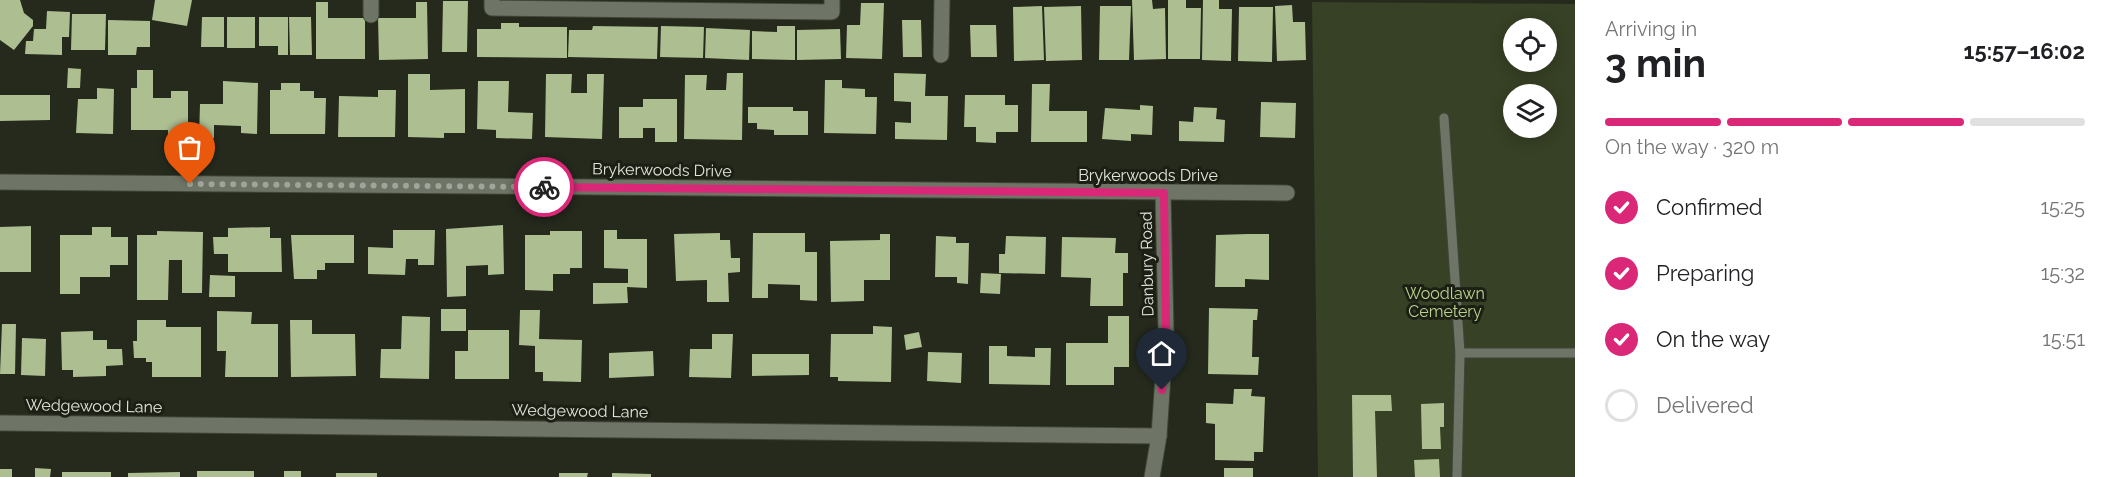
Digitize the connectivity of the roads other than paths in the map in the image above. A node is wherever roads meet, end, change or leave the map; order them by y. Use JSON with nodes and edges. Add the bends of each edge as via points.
{"nodes":[{"id":1,"x":942,"y":0,"type":"edge"},
{"id":2,"x":492,"y":4,"type":"edge"},
{"id":3,"x":832,"y":6,"type":"edge"},
{"id":4,"x":941,"y":55,"type":"dead end"},
{"id":5,"x":1444,"y":118,"type":"dead end"},
{"id":6,"x":0,"y":182,"type":"edge"},
{"id":7,"x":1164,"y":193,"type":"junction"},
{"id":8,"x":1287,"y":193,"type":"dead end"},
{"id":9,"x":1575,"y":352,"type":"edge"},
{"id":10,"x":1460,"y":353,"type":"junction"},
{"id":11,"x":0,"y":423,"type":"edge"},
{"id":12,"x":1159,"y":436,"type":"junction"},
{"id":13,"x":1152,"y":477,"type":"edge"},
{"id":14,"x":1457,"y":477,"type":"edge"}],
"edges":[{"from":1,"to":4,"type":"street"},
{"from":2,"to":3,"type":"street"},
{"from":5,"to":10,"type":"lane"},
{"from":6,"to":7,"type":"street","name":"Brykerwoods Drive"},
{"from":7,"to":8,"type":"street","name":"Brykerwoods Drive"},
{"from":7,"to":12,"type":"street","name":"Danbury Road","via":[[1166,330]]},
{"from":9,"to":10,"type":"lane"},
{"from":10,"to":14,"type":"lane"},
{"from":11,"to":12,"type":"street","name":"Wedgewood Lane"},
{"from":12,"to":13,"type":"street","name":"Danbury Road"}]}
